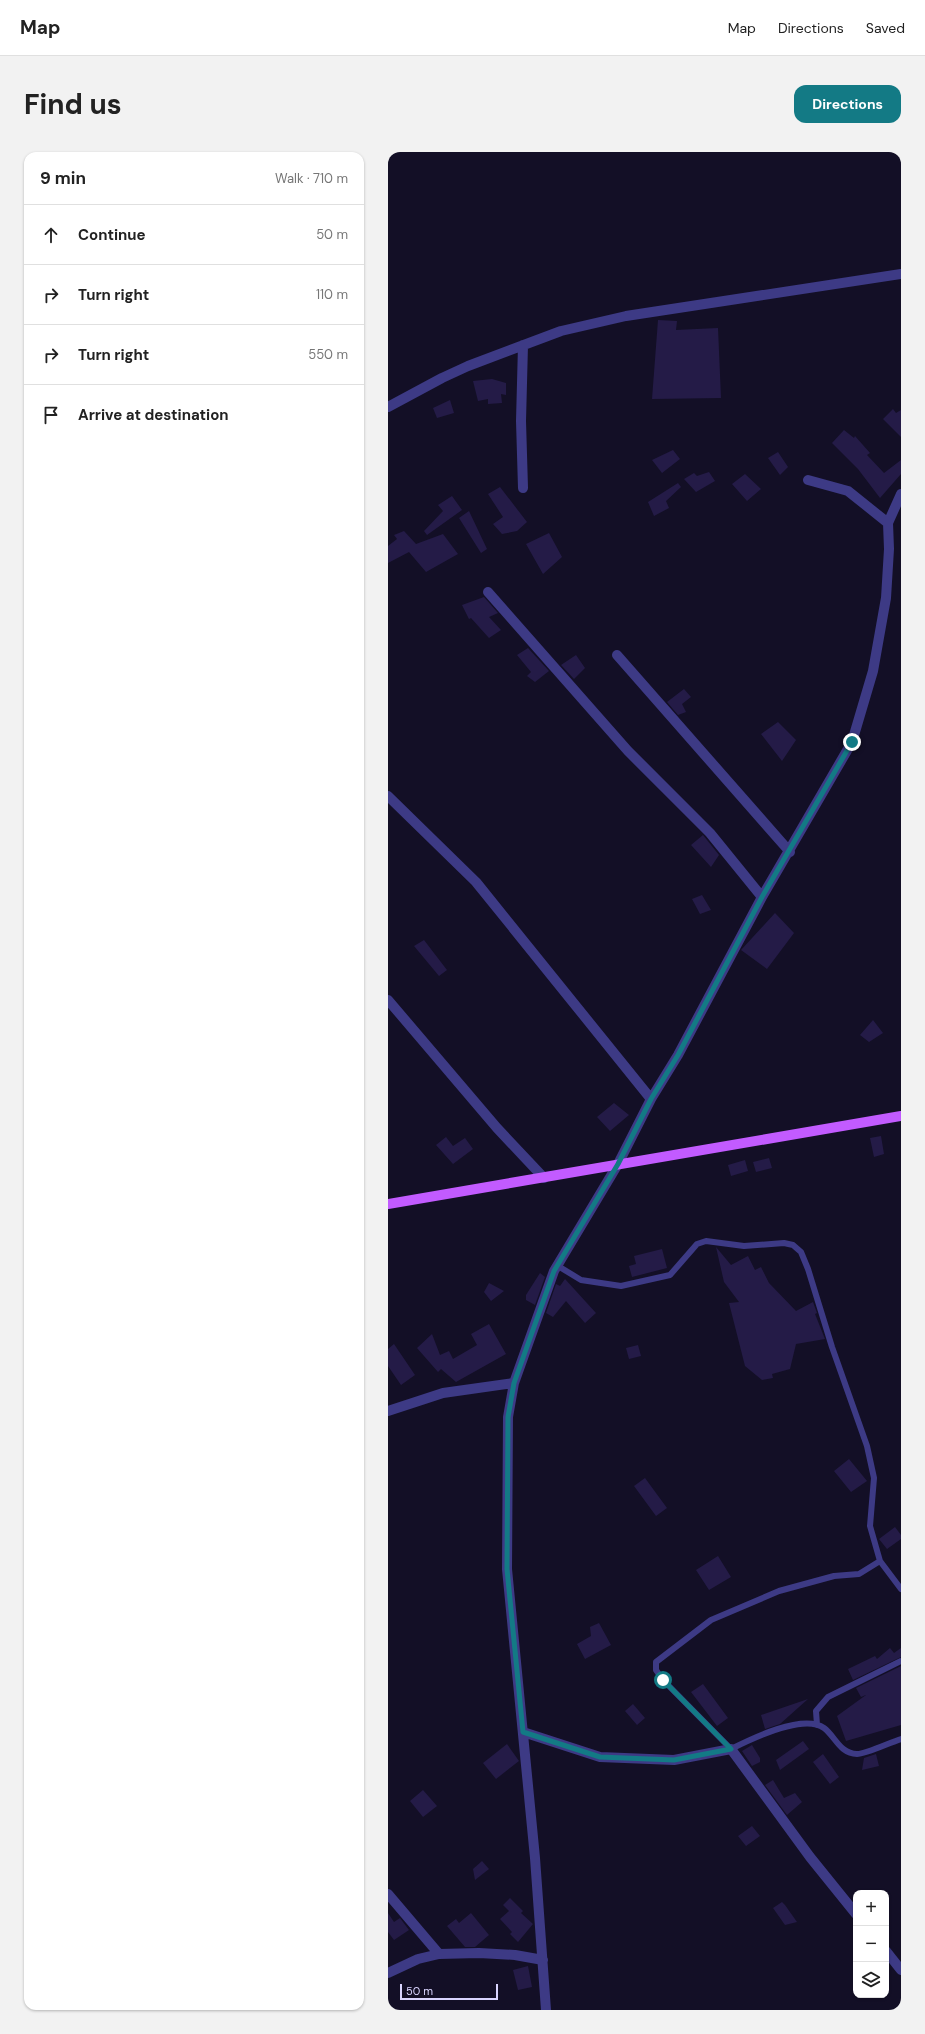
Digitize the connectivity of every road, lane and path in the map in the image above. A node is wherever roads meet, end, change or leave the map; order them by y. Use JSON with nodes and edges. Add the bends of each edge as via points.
{"nodes":[{"id":1,"x":901,"y":274,"type":"edge"},
{"id":2,"x":523,"y":345,"type":"junction"},
{"id":3,"x":388,"y":407,"type":"edge"},
{"id":4,"x":808,"y":480,"type":"dead end"},
{"id":5,"x":523,"y":488,"type":"dead end"},
{"id":6,"x":901,"y":494,"type":"edge"},
{"id":7,"x":888,"y":523,"type":"junction"},
{"id":8,"x":488,"y":592,"type":"dead end"},
{"id":9,"x":617,"y":655,"type":"dead end"},
{"id":10,"x":388,"y":796,"type":"edge"},
{"id":11,"x":790,"y":852,"type":"junction"},
{"id":12,"x":762,"y":897,"type":"junction"},
{"id":13,"x":388,"y":1000,"type":"edge"},
{"id":14,"x":651,"y":1099,"type":"junction"},
{"id":15,"x":901,"y":1116,"type":"edge"},
{"id":16,"x":618,"y":1164,"type":"junction"},
{"id":17,"x":544,"y":1178,"type":"junction"},
{"id":18,"x":388,"y":1204,"type":"edge"},
{"id":19,"x":558,"y":1266,"type":"junction"},
{"id":20,"x":514,"y":1383,"type":"junction"},
{"id":21,"x":388,"y":1411,"type":"edge"},
{"id":22,"x":880,"y":1561,"type":"junction"},
{"id":23,"x":901,"y":1589,"type":"edge"},
{"id":24,"x":901,"y":1662,"type":"edge"},
{"id":25,"x":816,"y":1725,"type":"junction"},
{"id":26,"x":523,"y":1732,"type":"junction"},
{"id":27,"x":901,"y":1739,"type":"edge"},
{"id":28,"x":731,"y":1749,"type":"junction"},
{"id":29,"x":388,"y":1894,"type":"edge"},
{"id":30,"x":853,"y":1910,"type":"edge"},
{"id":31,"x":439,"y":1954,"type":"junction"},
{"id":32,"x":889,"y":1955,"type":"edge"},
{"id":33,"x":543,"y":1960,"type":"junction"},
{"id":34,"x":901,"y":1970,"type":"edge"},
{"id":35,"x":388,"y":1973,"type":"edge"},
{"id":36,"x":546,"y":2010,"type":"edge"}],
"edges":[{"from":1,"to":2,"type":"street","via":[[626,316],[561,331]]},
{"from":2,"to":3,"type":"street","via":[[442,378]]},
{"from":2,"to":5,"type":"street"},
{"from":4,"to":7,"type":"street","via":[[848,491]]},
{"from":6,"to":7,"type":"street"},
{"from":7,"to":11,"type":"street","via":[[886,598],[873,670],[852,742]]},
{"from":8,"to":12,"type":"street","via":[[628,751],[710,833]]},
{"from":9,"to":11,"type":"street"},
{"from":10,"to":14,"type":"street","via":[[476,882]]},
{"from":11,"to":12,"type":"street"},
{"from":12,"to":14,"type":"street","via":[[678,1055]]},
{"from":13,"to":17,"type":"street"},
{"from":14,"to":16,"type":"street"},
{"from":15,"to":16,"type":"main road"},
{"from":16,"to":17,"type":"main road"},
{"from":16,"to":19,"type":"street"},
{"from":17,"to":18,"type":"main road"},
{"from":19,"to":20,"type":"street","via":[[533,1326]]},
{"from":19,"to":22,"type":"lane","via":[[581,1280],[621,1286],[670,1275],[697,1244],[706,1241],[744,1246],[784,1243],[794,1245],[801,1252],[808,1269],[867,1446],[874,1478],[870,1526]]},
{"from":20,"to":21,"type":"street","via":[[443,1393]]},
{"from":20,"to":26,"type":"street","via":[[508,1417],[507,1569]]},
{"from":22,"to":23,"type":"lane"},
{"from":22,"to":28,"type":"lane","via":[[859,1574],[834,1576],[779,1591],[711,1620],[656,1662],[656,1670],[663,1680]]},
{"from":24,"to":25,"type":"lane","via":[[828,1697],[816,1711]]},
{"from":25,"to":27,"type":"lane","via":[[824,1728],[846,1751],[857,1754]]},
{"from":25,"to":28,"type":"lane","via":[[806,1723],[760,1734]]},
{"from":26,"to":28,"type":"street","via":[[600,1757],[674,1760]]},
{"from":26,"to":33,"type":"street"},
{"from":28,"to":30,"type":"street","via":[[810,1857]]},
{"from":29,"to":31,"type":"street"},
{"from":31,"to":33,"type":"street","via":[[514,1955]]},
{"from":31,"to":35,"type":"street","via":[[418,1959]]},
{"from":32,"to":34,"type":"street"},
{"from":33,"to":36,"type":"street"}]}
